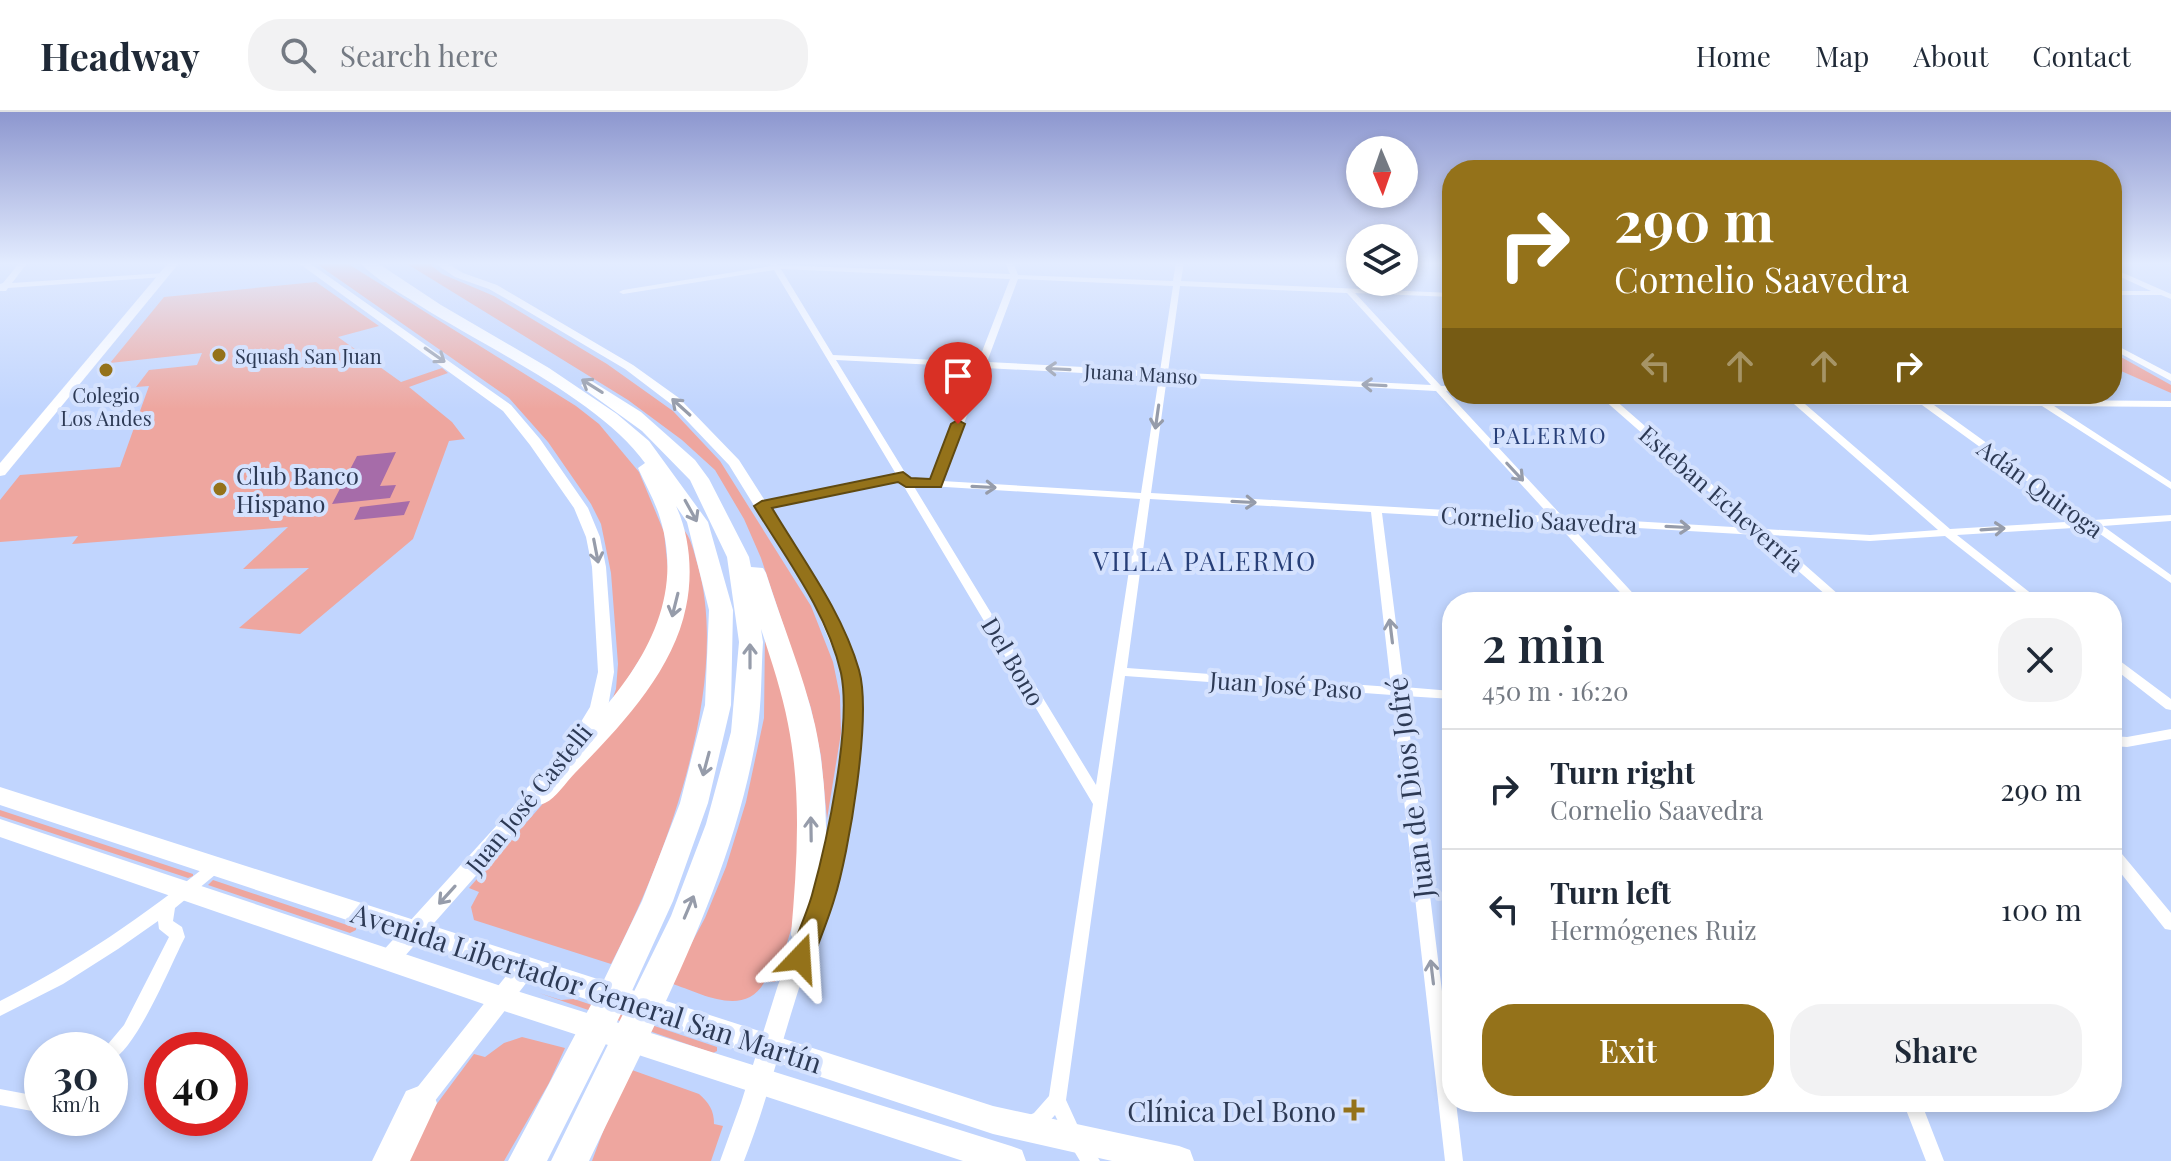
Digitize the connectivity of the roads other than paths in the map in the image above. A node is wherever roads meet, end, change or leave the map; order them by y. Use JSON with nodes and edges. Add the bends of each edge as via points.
{"nodes":[{"id":1,"x":134,"y":311,"type":"edge"},
{"id":2,"x":371,"y":311,"type":"edge"},
{"id":3,"x":455,"y":311,"type":"edge"},
{"id":4,"x":464,"y":311,"type":"edge"},
{"id":5,"x":534,"y":311,"type":"edge"},
{"id":6,"x":802,"y":311,"type":"edge"},
{"id":7,"x":1002,"y":311,"type":"edge"},
{"id":8,"x":1173,"y":311,"type":"edge"},
{"id":9,"x":1367,"y":311,"type":"edge"},
{"id":10,"x":2122,"y":351,"type":"edge"},
{"id":11,"x":830,"y":357,"type":"junction"},
{"id":12,"x":981,"y":365,"type":"junction"},
{"id":13,"x":1164,"y":374,"type":"junction"},
{"id":14,"x":2171,"y":378,"type":"edge"},
{"id":15,"x":1438,"y":388,"type":"junction"},
{"id":16,"x":1442,"y":388,"type":"edge"},
{"id":17,"x":1442,"y":392,"type":"edge"},
{"id":18,"x":1453,"y":404,"type":"edge"},
{"id":19,"x":1614,"y":404,"type":"edge"},
{"id":20,"x":1800,"y":404,"type":"edge"},
{"id":21,"x":1928,"y":404,"type":"edge"},
{"id":22,"x":2046,"y":404,"type":"edge"},
{"id":23,"x":2122,"y":404,"type":"edge"},
{"id":24,"x":2171,"y":404,"type":"edge"},
{"id":25,"x":623,"y":429,"type":"junction"},
{"id":26,"x":0,"y":472,"type":"edge"},
{"id":27,"x":904,"y":479,"type":"junction"},
{"id":28,"x":936,"y":484,"type":"junction"},
{"id":29,"x":704,"y":486,"type":"junction"},
{"id":30,"x":2171,"y":486,"type":"edge"},
{"id":31,"x":1146,"y":496,"type":"junction"},
{"id":32,"x":762,"y":506,"type":"junction"},
{"id":33,"x":1376,"y":509,"type":"junction"},
{"id":34,"x":2171,"y":518,"type":"edge"},
{"id":35,"x":1560,"y":520,"type":"junction"},
{"id":36,"x":2089,"y":523,"type":"junction"},
{"id":37,"x":1760,"y":531,"type":"junction"},
{"id":38,"x":1947,"y":532,"type":"junction"},
{"id":39,"x":2171,"y":580,"type":"edge"},
{"id":40,"x":1626,"y":592,"type":"edge"},
{"id":41,"x":1830,"y":592,"type":"edge"},
{"id":42,"x":2023,"y":592,"type":"edge"},
{"id":43,"x":2122,"y":669,"type":"edge"},
{"id":44,"x":1120,"y":672,"type":"junction"},
{"id":45,"x":1398,"y":691,"type":"junction"},
{"id":46,"x":1442,"y":694,"type":"edge"},
{"id":47,"x":2171,"y":706,"type":"edge"},
{"id":48,"x":2171,"y":734,"type":"edge"},
{"id":49,"x":2122,"y":742,"type":"edge"},
{"id":50,"x":537,"y":795,"type":"junction"},
{"id":51,"x":0,"y":796,"type":"edge"},
{"id":52,"x":1100,"y":803,"type":"junction"},
{"id":53,"x":0,"y":828,"type":"edge"},
{"id":54,"x":2122,"y":864,"type":"edge"},
{"id":55,"x":216,"y":866,"type":"junction"},
{"id":56,"x":177,"y":899,"type":"junction"},
{"id":57,"x":2171,"y":924,"type":"edge"},
{"id":58,"x":414,"y":931,"type":"junction"},
{"id":59,"x":807,"y":935,"type":"junction"},
{"id":60,"x":388,"y":960,"type":"junction"},
{"id":61,"x":526,"y":967,"type":"junction"},
{"id":62,"x":501,"y":998,"type":"junction"},
{"id":63,"x":0,"y":1009,"type":"edge"},
{"id":64,"x":128,"y":1032,"type":"edge"},
{"id":65,"x":769,"y":1046,"type":"junction"},
{"id":66,"x":1442,"y":1060,"type":"edge"},
{"id":67,"x":759,"y":1082,"type":"junction"},
{"id":68,"x":0,"y":1097,"type":"edge"},
{"id":69,"x":1057,"y":1100,"type":"junction"},
{"id":70,"x":24,"y":1102,"type":"edge"},
{"id":71,"x":419,"y":1103,"type":"junction"},
{"id":72,"x":1448,"y":1112,"type":"edge"},
{"id":73,"x":1916,"y":1112,"type":"edge"},
{"id":74,"x":1020,"y":1127,"type":"junction"},
{"id":75,"x":1084,"y":1151,"type":"edge"},
{"id":76,"x":371,"y":1161,"type":"edge"},
{"id":77,"x":391,"y":1161,"type":"edge"},
{"id":78,"x":527,"y":1161,"type":"edge"},
{"id":79,"x":570,"y":1161,"type":"edge"},
{"id":80,"x":732,"y":1161,"type":"edge"},
{"id":81,"x":1011,"y":1161,"type":"edge"},
{"id":82,"x":1179,"y":1161,"type":"edge"},
{"id":83,"x":1454,"y":1161,"type":"edge"},
{"id":84,"x":1935,"y":1161,"type":"edge"}],
"edges":[{"from":1,"to":26,"type":"main road"},
{"from":2,"to":50,"type":"street","name":"Juan José Castelli","one_way":true,"via":[[507,408],[588,523],[599,567],[603,695],[583,735]]},
{"from":3,"to":25,"type":"highway"},
{"from":29,"to":4,"type":"highway","one_way":true,"via":[[672,447],[621,405]]},
{"from":32,"to":5,"type":"street","one_way":true,"via":[[726,454],[657,387]]},
{"from":6,"to":11,"type":"street","name":"Del Bono"},
{"from":7,"to":12,"type":"street"},
{"from":8,"to":13,"type":"street"},
{"from":9,"to":15,"type":"street"},
{"from":10,"to":14,"type":"street"},
{"from":11,"to":12,"type":"street","name":"Juana Manso"},
{"from":11,"to":27,"type":"street","name":"Del Bono"},
{"from":13,"to":12,"type":"street","name":"Juana Manso","one_way":true},
{"from":12,"to":28,"type":"street"},
{"from":15,"to":13,"type":"street","name":"Juana Manso","one_way":true},
{"from":13,"to":31,"type":"street","one_way":true},
{"from":15,"to":16,"type":"street","name":"Juana Manso"},
{"from":15,"to":17,"type":"street","one_way":true},
{"from":18,"to":35,"type":"street","one_way":true},
{"from":19,"to":37,"type":"street","name":"Esteban Echeverría"},
{"from":20,"to":38,"type":"street"},
{"from":21,"to":36,"type":"street","name":"Adán Quiroga"},
{"from":22,"to":30,"type":"street"},
{"from":23,"to":24,"type":"street"},
{"from":25,"to":50,"type":"highway","one_way":true,"via":[[657,484],[676,534],[678,595],[664,638],[637,686]]},
{"from":25,"to":78,"type":"highway","one_way":true,"via":[[672,479],[696,520],[716,577],[723,643],[715,725],[670,873]]},
{"from":27,"to":28,"type":"street","name":"Cornelio Saavedra"},
{"from":27,"to":32,"type":"street","name":"Cornelio Saavedra"},
{"from":27,"to":52,"type":"street","name":"Del Bono"},
{"from":28,"to":31,"type":"street","name":"Cornelio Saavedra","one_way":true},
{"from":59,"to":29,"type":"highway","one_way":true,"via":[[811,805],[802,725],[739,531],[722,500]]},
{"from":79,"to":29,"type":"highway","one_way":true,"via":[[658,978],[725,813],[747,711],[751,651],[744,588],[727,528]]},
{"from":31,"to":33,"type":"street","name":"Cornelio Saavedra","one_way":true},
{"from":31,"to":44,"type":"street"},
{"from":32,"to":59,"type":"street","via":[[830,618],[853,692],[851,751],[834,849],[823,898]]},
{"from":33,"to":35,"type":"street","name":"Cornelio Saavedra"},
{"from":45,"to":33,"type":"street","name":"Juan de Dios Jofré","one_way":true},
{"from":34,"to":36,"type":"street","name":"Cornelio Saavedra"},
{"from":35,"to":37,"type":"street","name":"Cornelio Saavedra","one_way":true},
{"from":35,"to":40,"type":"street"},
{"from":38,"to":36,"type":"street","name":"Cornelio Saavedra","one_way":true},
{"from":36,"to":39,"type":"street","name":"Adán Quiroga"},
{"from":37,"to":38,"type":"street","name":"Cornelio Saavedra","via":[[1870,538]]},
{"from":37,"to":41,"type":"street","name":"Esteban Echeverría"},
{"from":38,"to":42,"type":"street"},
{"from":43,"to":47,"type":"street"},
{"from":44,"to":45,"type":"street","name":"Juan José Paso"},
{"from":44,"to":52,"type":"street"},
{"from":45,"to":46,"type":"street","name":"Juan José Paso"},
{"from":66,"to":45,"type":"street","name":"Juan de Dios Jofré","one_way":true},
{"from":48,"to":49,"type":"street"},
{"from":50,"to":58,"type":"street","name":"Juan José Castelli","one_way":true},
{"from":51,"to":55,"type":"main road","name":"Avenida Libertador General San Martín"},
{"from":52,"to":69,"type":"street"},
{"from":53,"to":56,"type":"main road","name":"Avenida Libertador General San Martín"},
{"from":54,"to":57,"type":"street"},
{"from":55,"to":56,"type":"street"},
{"from":55,"to":58,"type":"main road","name":"Avenida Libertador General San Martín"},
{"from":56,"to":60,"type":"main road","name":"Avenida Libertador General San Martín"},
{"from":56,"to":63,"type":"street","via":[[34,993]]},
{"from":56,"to":64,"type":"street","via":[[165,924],[177,937]]},
{"from":58,"to":60,"type":"street","name":"Juan José Castelli"},
{"from":58,"to":61,"type":"main road","name":"Avenida Libertador General San Martín"},
{"from":59,"to":65,"type":"street"},
{"from":60,"to":62,"type":"main road","name":"Avenida Libertador General San Martín"},
{"from":61,"to":62,"type":"street"},
{"from":61,"to":65,"type":"main road","name":"Avenida Libertador General San Martín"},
{"from":62,"to":67,"type":"main road","name":"Avenida Libertador General San Martín"},
{"from":62,"to":71,"type":"street"},
{"from":65,"to":67,"type":"street"},
{"from":65,"to":74,"type":"main road","name":"Avenida Libertador General San Martín"},
{"from":67,"to":80,"type":"street"},
{"from":67,"to":81,"type":"main road","name":"Avenida Libertador General San Martín"},
{"from":68,"to":70,"type":"street"},
{"from":69,"to":74,"type":"street","via":[[1040,1119]]},
{"from":69,"to":75,"type":"street"},
{"from":71,"to":76,"type":"street"},
{"from":71,"to":77,"type":"highway"},
{"from":83,"to":72,"type":"street","name":"Juan de Dios Jofré","one_way":true},
{"from":73,"to":84,"type":"street"},
{"from":74,"to":75,"type":"main road","name":"Avenida Libertador General San Martín"},
{"from":75,"to":82,"type":"main road","name":"Avenida Libertador General San Martín"}]}
